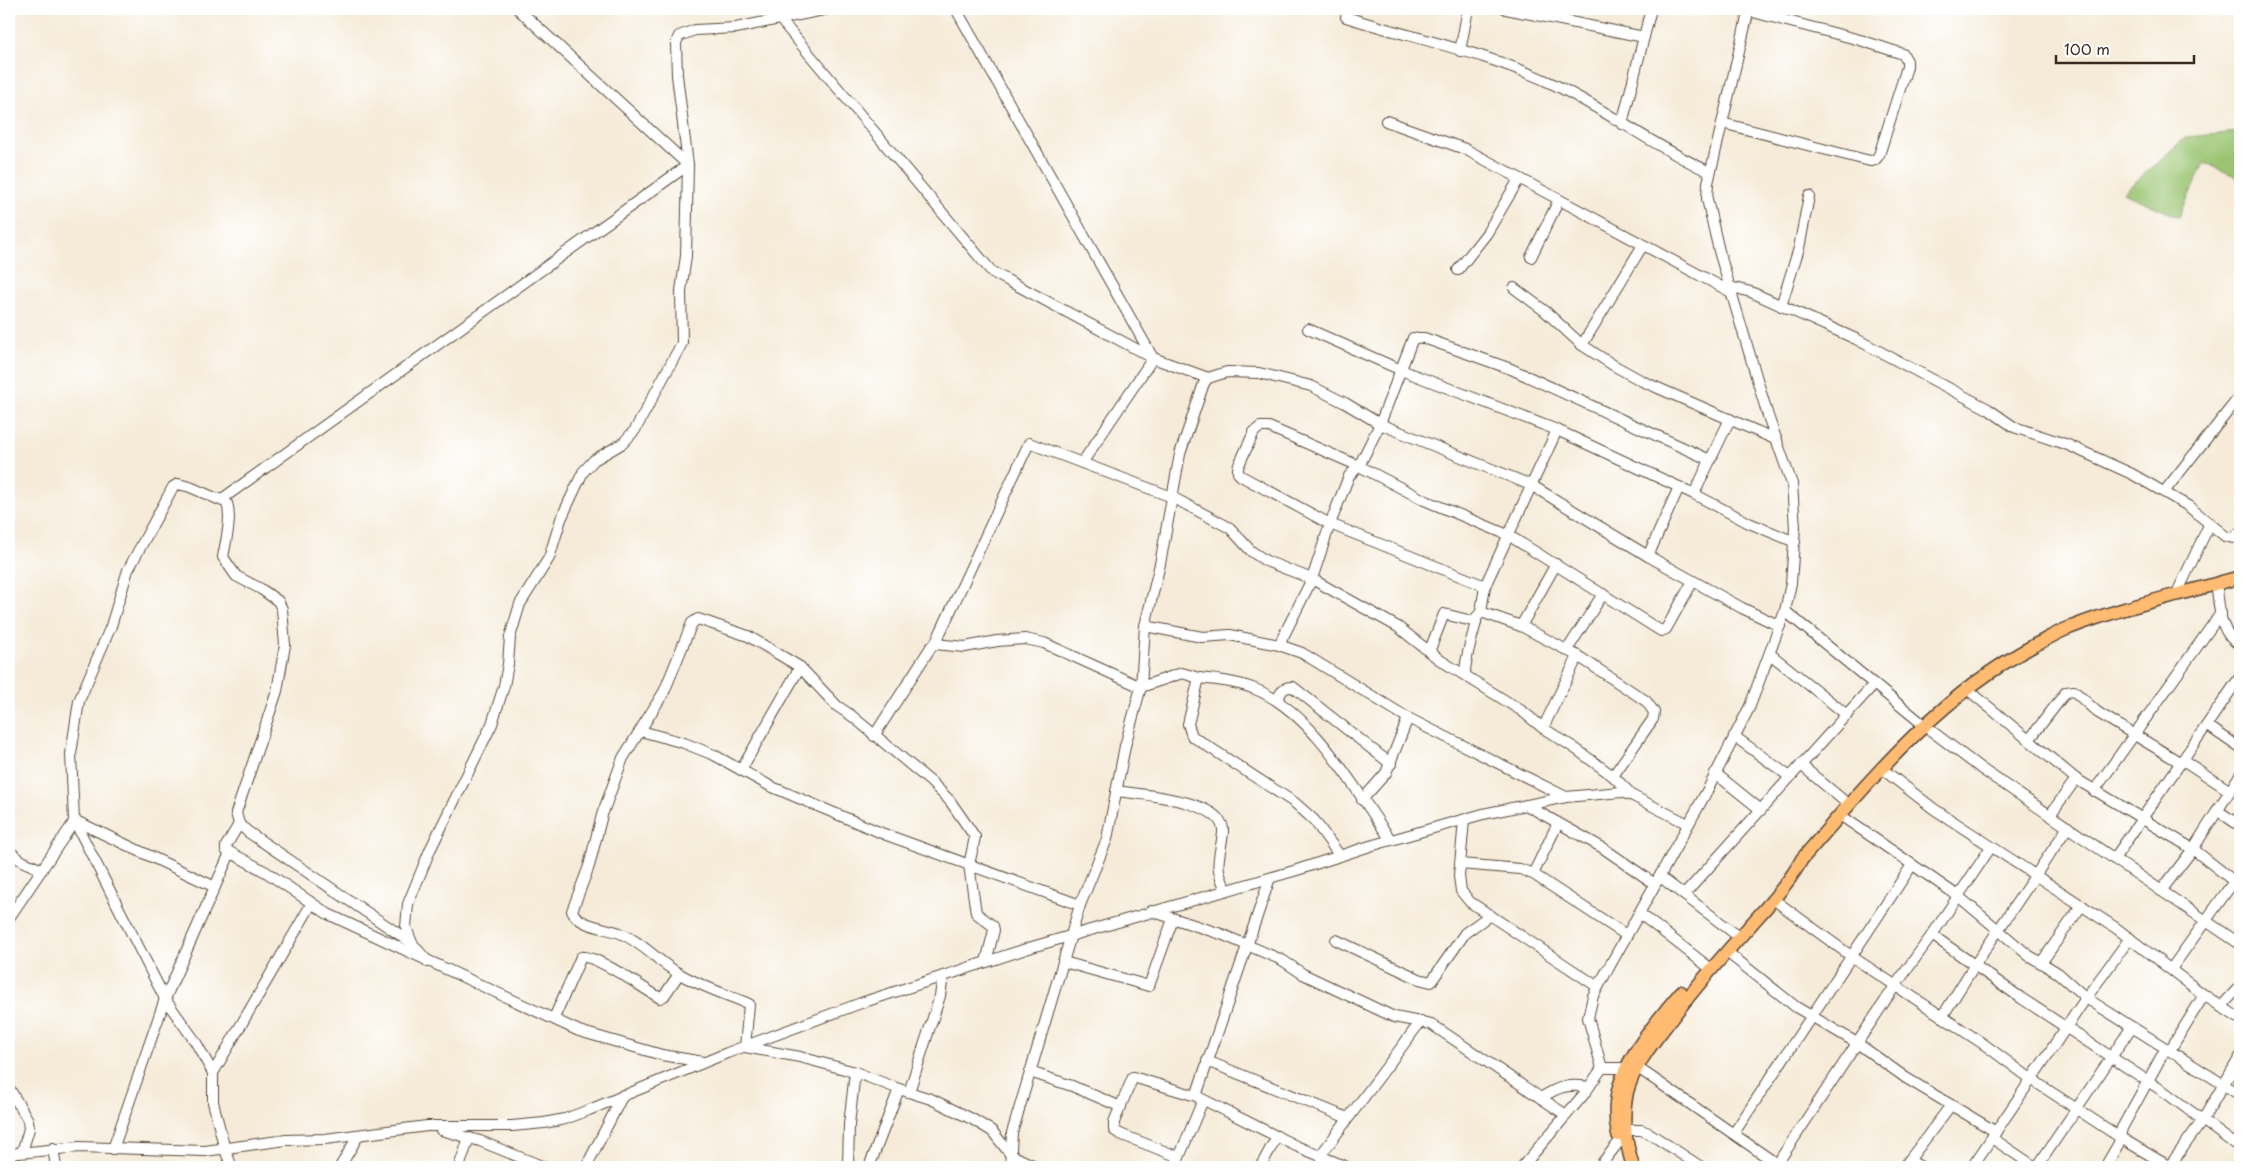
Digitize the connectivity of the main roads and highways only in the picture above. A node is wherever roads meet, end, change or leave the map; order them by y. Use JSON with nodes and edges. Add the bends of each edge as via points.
{"nodes":[{"id":1,"x":2240,"y":577,"type":"edge"},
{"id":2,"x":1802,"y":859,"type":"junction"},
{"id":3,"x":1632,"y":1068,"type":"junction"},
{"id":4,"x":1626,"y":1167,"type":"edge"},
{"id":5,"x":1633,"y":1167,"type":"edge"}],
"edges":[{"from":1,"to":2,"type":"main road","via":[[2118,610],[2067,628],[2014,656],[1966,688],[1881,768]]},
{"from":2,"to":3,"type":"main road","via":[[1795,873]]},
{"from":2,"to":3,"type":"main road","via":[[1789,869],[1661,1016],[1635,1054]]},
{"from":3,"to":4,"type":"main road","via":[[1616,1102],[1619,1142]]},
{"from":3,"to":5,"type":"main road","via":[[1624,1112]]}]}
